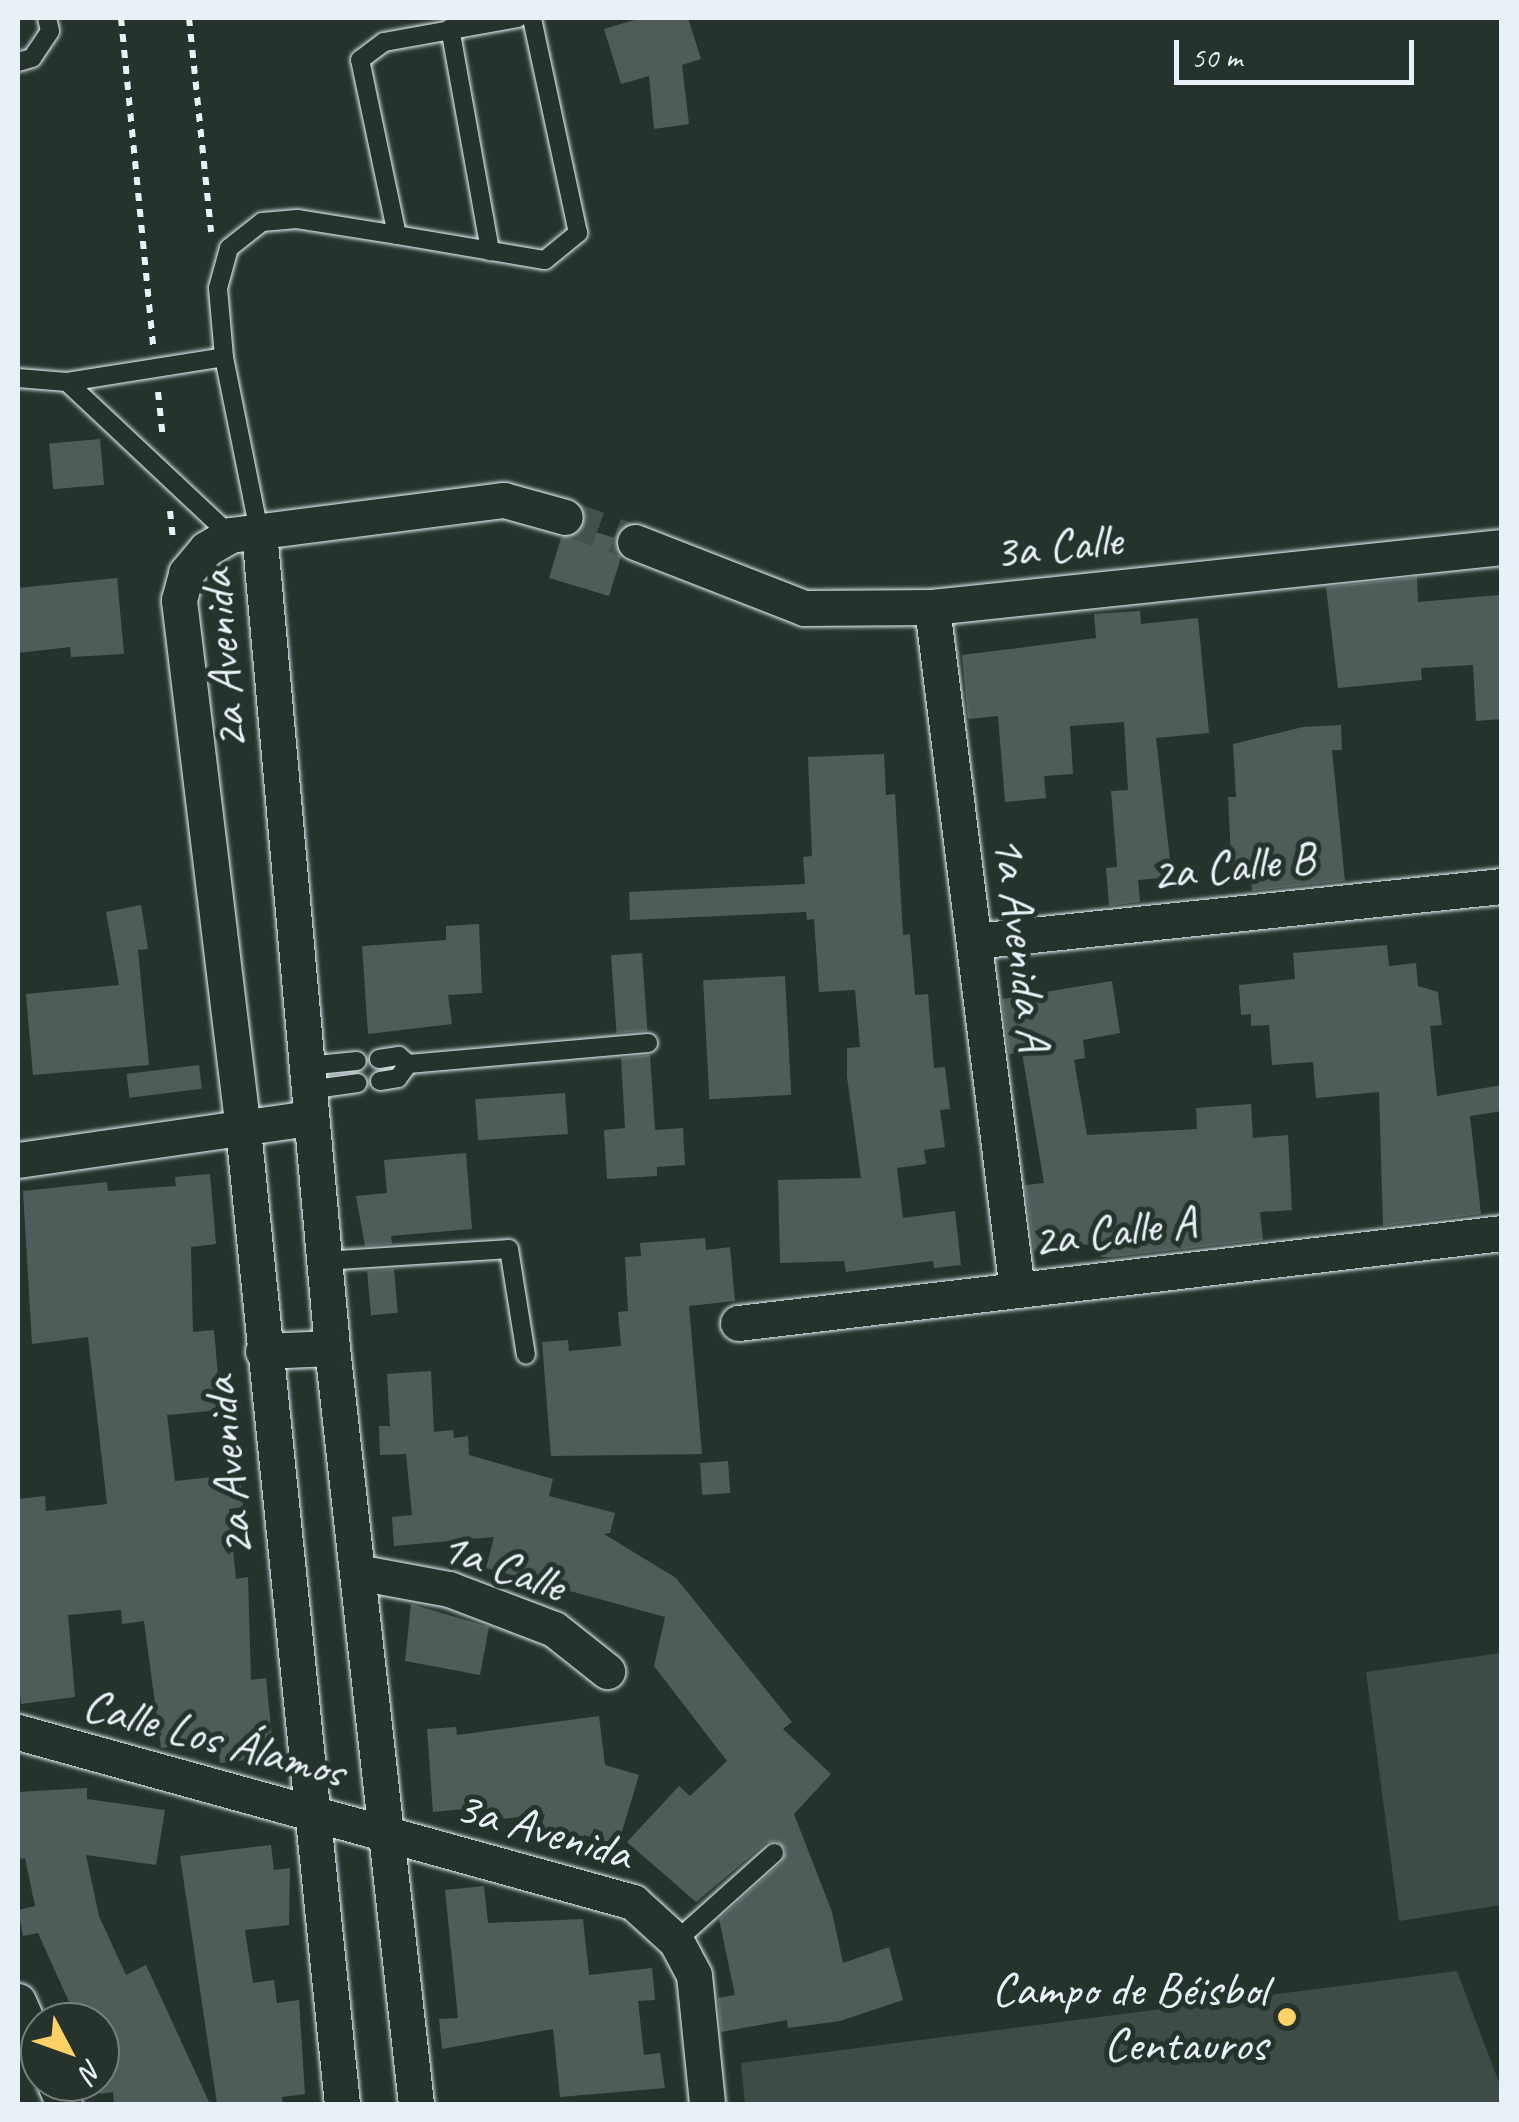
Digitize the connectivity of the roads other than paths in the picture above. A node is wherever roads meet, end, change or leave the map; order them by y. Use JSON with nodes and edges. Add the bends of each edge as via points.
{"nodes":[{"id":1,"x":48,"y":18,"type":"edge"},
{"id":2,"x":518,"y":18,"type":"edge"},
{"id":3,"x":532,"y":18,"type":"edge"},
{"id":4,"x":450,"y":28,"type":"junction"},
{"id":5,"x":18,"y":62,"type":"edge"},
{"id":6,"x":397,"y":235,"type":"junction"},
{"id":7,"x":490,"y":251,"type":"junction"},
{"id":8,"x":224,"y":357,"type":"junction"},
{"id":9,"x":18,"y":378,"type":"edge"},
{"id":10,"x":67,"y":382,"type":"junction"},
{"id":11,"x":565,"y":517,"type":"tunnel mouth"},
{"id":12,"x":245,"y":533,"type":"junction"},
{"id":13,"x":635,"y":542,"type":"tunnel mouth"},
{"id":14,"x":1502,"y":547,"type":"edge"},
{"id":15,"x":932,"y":607,"type":"junction"},
{"id":16,"x":1502,"y":886,"type":"edge"},
{"id":17,"x":974,"y":941,"type":"junction"},
{"id":18,"x":648,"y":1043,"type":"dead end"},
{"id":19,"x":379,"y":1058,"type":"dead end"},
{"id":20,"x":357,"y":1061,"type":"dead end"},
{"id":21,"x":408,"y":1064,"type":"junction"},
{"id":22,"x":380,"y":1081,"type":"dead end"},
{"id":23,"x":358,"y":1083,"type":"dead end"},
{"id":24,"x":308,"y":1092,"type":"junction"},
{"id":25,"x":243,"y":1130,"type":"junction"},
{"id":26,"x":18,"y":1160,"type":"edge"},
{"id":27,"x":1502,"y":1233,"type":"edge"},
{"id":28,"x":324,"y":1261,"type":"junction"},
{"id":29,"x":1017,"y":1290,"type":"junction"},
{"id":30,"x":738,"y":1323,"type":"dead end"},
{"id":31,"x":332,"y":1348,"type":"junction"},
{"id":32,"x":263,"y":1351,"type":"junction"},
{"id":33,"x":526,"y":1355,"type":"dead end"},
{"id":34,"x":357,"y":1572,"type":"junction"},
{"id":35,"x":607,"y":1671,"type":"dead end"},
{"id":36,"x":18,"y":1732,"type":"edge"},
{"id":37,"x":314,"y":1816,"type":"junction"},
{"id":38,"x":385,"y":1833,"type":"junction"},
{"id":39,"x":774,"y":1853,"type":"dead end"},
{"id":40,"x":676,"y":1941,"type":"junction"},
{"id":41,"x":342,"y":2104,"type":"edge"},
{"id":42,"x":416,"y":2104,"type":"edge"},
{"id":43,"x":708,"y":2104,"type":"edge"}],
"edges":[{"from":1,"to":5,"type":"lane","via":[[50,31],[32,58]]},
{"from":2,"to":4,"type":"lane"},
{"from":3,"to":7,"type":"lane","via":[[578,234],[545,260]]},
{"from":4,"to":6,"type":"lane","via":[[384,42],[360,60]]},
{"from":4,"to":7,"type":"lane"},
{"from":6,"to":7,"type":"lane"},
{"from":6,"to":8,"type":"lane","via":[[297,218],[262,222],[229,248],[218,288]]},
{"from":8,"to":10,"type":"lane"},
{"from":8,"to":12,"type":"lane"},
{"from":9,"to":10,"type":"lane"},
{"from":10,"to":12,"type":"lane"},
{"from":11,"to":12,"type":"street","via":[[504,500]]},
{"from":12,"to":24,"type":"street","name":"2a Avenida"},
{"from":12,"to":25,"type":"street","name":"2a Avenida","via":[[206,549],[186,574],[179,600]]},
{"from":13,"to":15,"type":"street","name":"3a Calle","via":[[804,608]]},
{"from":14,"to":15,"type":"street","name":"3a Calle"},
{"from":15,"to":17,"type":"street","name":"1a Avenida A"},
{"from":16,"to":17,"type":"street","name":"2a Calle B"},
{"from":17,"to":29,"type":"street","name":"1a Avenida A"},
{"from":18,"to":21,"type":"lane"},
{"from":19,"to":21,"type":"lane","via":[[398,1056]]},
{"from":20,"to":24,"type":"lane"},
{"from":21,"to":22,"type":"lane","via":[[398,1078]]},
{"from":23,"to":24,"type":"lane"},
{"from":24,"to":25,"type":"street"},
{"from":24,"to":28,"type":"street","name":"2a Avenida"},
{"from":25,"to":26,"type":"street"},
{"from":25,"to":32,"type":"street","name":"2a Avenida"},
{"from":27,"to":29,"type":"street","name":"2a Calle A"},
{"from":28,"to":31,"type":"street","name":"2a Avenida"},
{"from":28,"to":33,"type":"lane","via":[[509,1249]]},
{"from":29,"to":30,"type":"street","name":"2a Calle A"},
{"from":31,"to":32,"type":"street"},
{"from":31,"to":34,"type":"street","name":"2a Avenida"},
{"from":32,"to":37,"type":"street","name":"2a Avenida"},
{"from":34,"to":35,"type":"street","name":"1a Calle","via":[[449,1588],[554,1629]]},
{"from":34,"to":38,"type":"street","name":"2a Avenida"},
{"from":36,"to":37,"type":"street","name":"Calle Los Álamos"},
{"from":37,"to":38,"type":"street","name":"Calle Los Álamos"},
{"from":37,"to":41,"type":"street","name":"2a Avenida"},
{"from":38,"to":40,"type":"street","name":"3a Avenida","via":[[633,1902]]},
{"from":38,"to":42,"type":"street","name":"2a Avenida"},
{"from":39,"to":40,"type":"lane"},
{"from":40,"to":43,"type":"street","name":"3a Avenida","via":[[694,1976]]}]}
